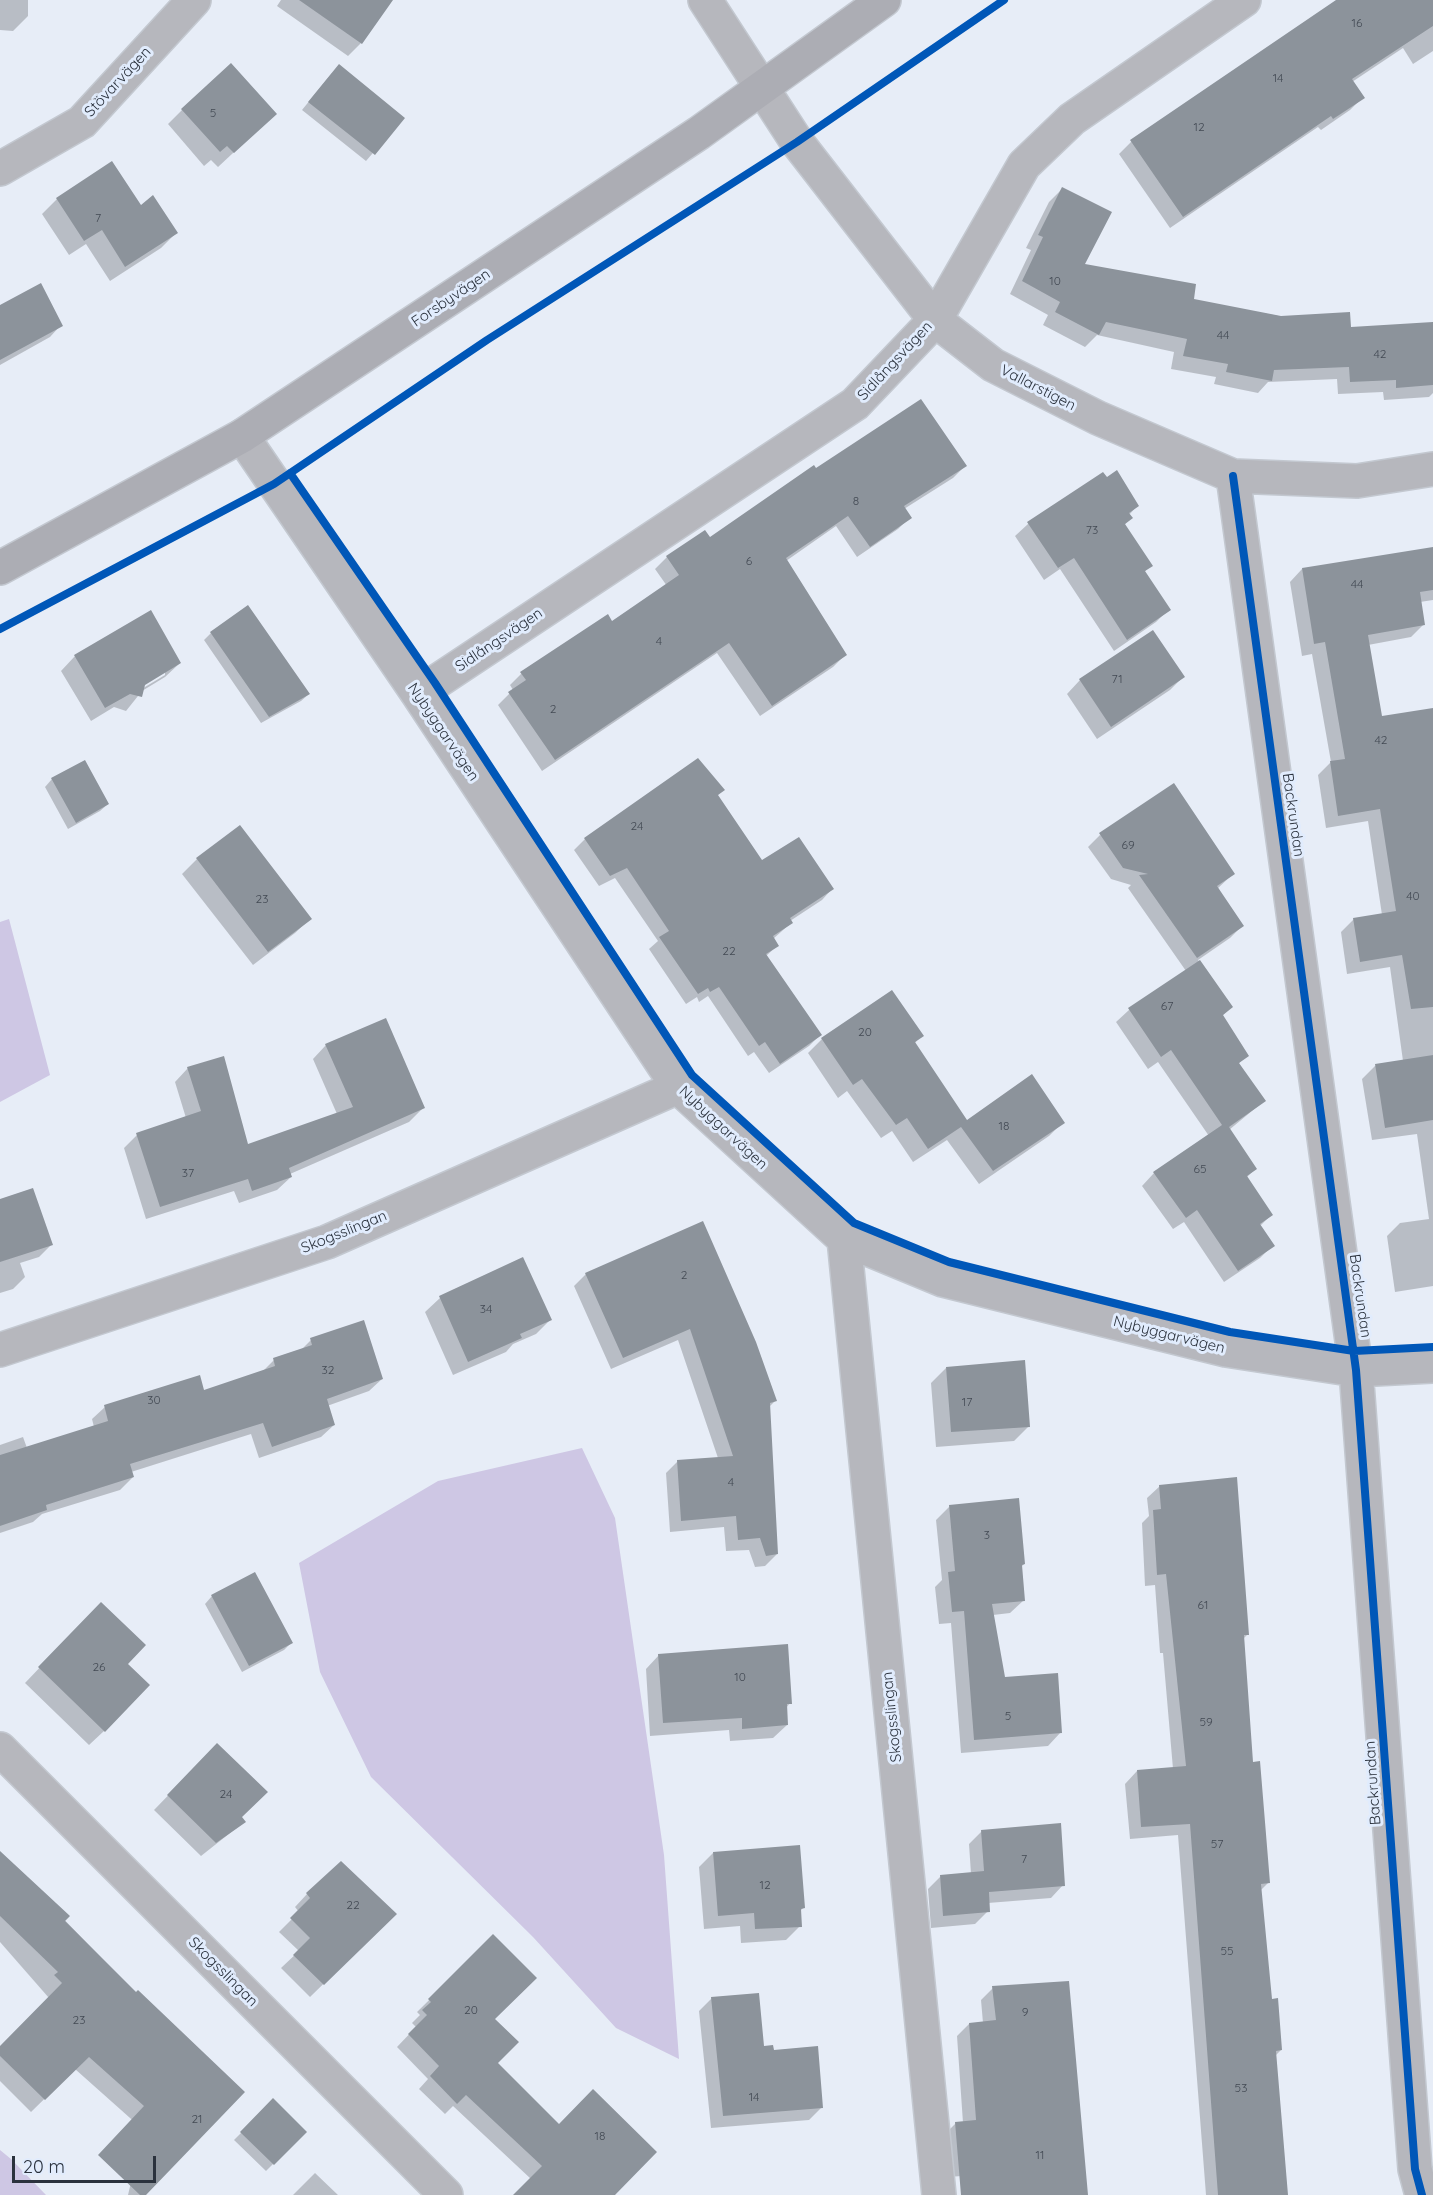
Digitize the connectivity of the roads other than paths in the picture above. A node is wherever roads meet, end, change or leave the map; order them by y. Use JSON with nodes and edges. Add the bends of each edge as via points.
{"nodes":[{"id":1,"x":194,"y":0,"type":"edge"},
{"id":2,"x":705,"y":0,"type":"edge"},
{"id":3,"x":884,"y":0,"type":"edge"},
{"id":4,"x":1244,"y":0,"type":"edge"},
{"id":5,"x":760,"y":86,"type":"junction"},
{"id":6,"x":0,"y":169,"type":"edge"},
{"id":7,"x":935,"y":320,"type":"junction"},
{"id":8,"x":242,"y":436,"type":"junction"},
{"id":9,"x":1433,"y":469,"type":"edge"},
{"id":10,"x":1233,"y":477,"type":"junction"},
{"id":11,"x":0,"y":568,"type":"edge"},
{"id":12,"x":418,"y":694,"type":"junction"},
{"id":13,"x":678,"y":1087,"type":"junction"},
{"id":14,"x":844,"y":1239,"type":"junction"},
{"id":15,"x":0,"y":1350,"type":"edge"},
{"id":16,"x":1433,"y":1366,"type":"edge"},
{"id":17,"x":1356,"y":1370,"type":"junction"},
{"id":18,"x":0,"y":1749,"type":"edge"},
{"id":19,"x":446,"y":2195,"type":"edge"},
{"id":20,"x":939,"y":2195,"type":"edge"},
{"id":21,"x":1422,"y":2195,"type":"edge"}],
"edges":[{"from":1,"to":6,"type":"street","name":"Stövarvägen","via":[[82,122]]},
{"from":2,"to":5,"type":"street","name":"Vallarstigen"},
{"from":3,"to":5,"type":"street","name":"Forsbyvägen"},
{"from":4,"to":7,"type":"street","name":"Sidlångsvägen","via":[[1072,119],[1024,165]]},
{"from":5,"to":7,"type":"street","name":"Vallarstigen","via":[[797,142]]},
{"from":5,"to":8,"type":"street","name":"Forsbyvägen","via":[[699,133]]},
{"from":7,"to":10,"type":"street","name":"Vallarstigen","via":[[993,365],[1098,418]]},
{"from":7,"to":12,"type":"street","name":"Sidlångsvägen","via":[[855,404]]},
{"from":8,"to":11,"type":"street","name":"Forsbyvägen"},
{"from":8,"to":12,"type":"street","name":"Nybyggarvägen"},
{"from":9,"to":10,"type":"street","name":"Vallarstigen","via":[[1357,481]]},
{"from":10,"to":17,"type":"street","name":"Backrundan"},
{"from":12,"to":13,"type":"street","name":"Nybyggarvägen"},
{"from":13,"to":14,"type":"street","name":"Nybyggarvägen"},
{"from":13,"to":15,"type":"street","name":"Skogsslingan","via":[[327,1242]]},
{"from":14,"to":17,"type":"street","name":"Nybyggarvägen","via":[[944,1280],[1226,1350]]},
{"from":14,"to":20,"type":"street","name":"Skogsslingan"},
{"from":16,"to":17,"type":"street","name":"Nybyggarvägen"},
{"from":17,"to":21,"type":"street","name":"Backrundan","via":[[1415,2169]]},
{"from":18,"to":19,"type":"street","name":"Skogsslingan"}]}
